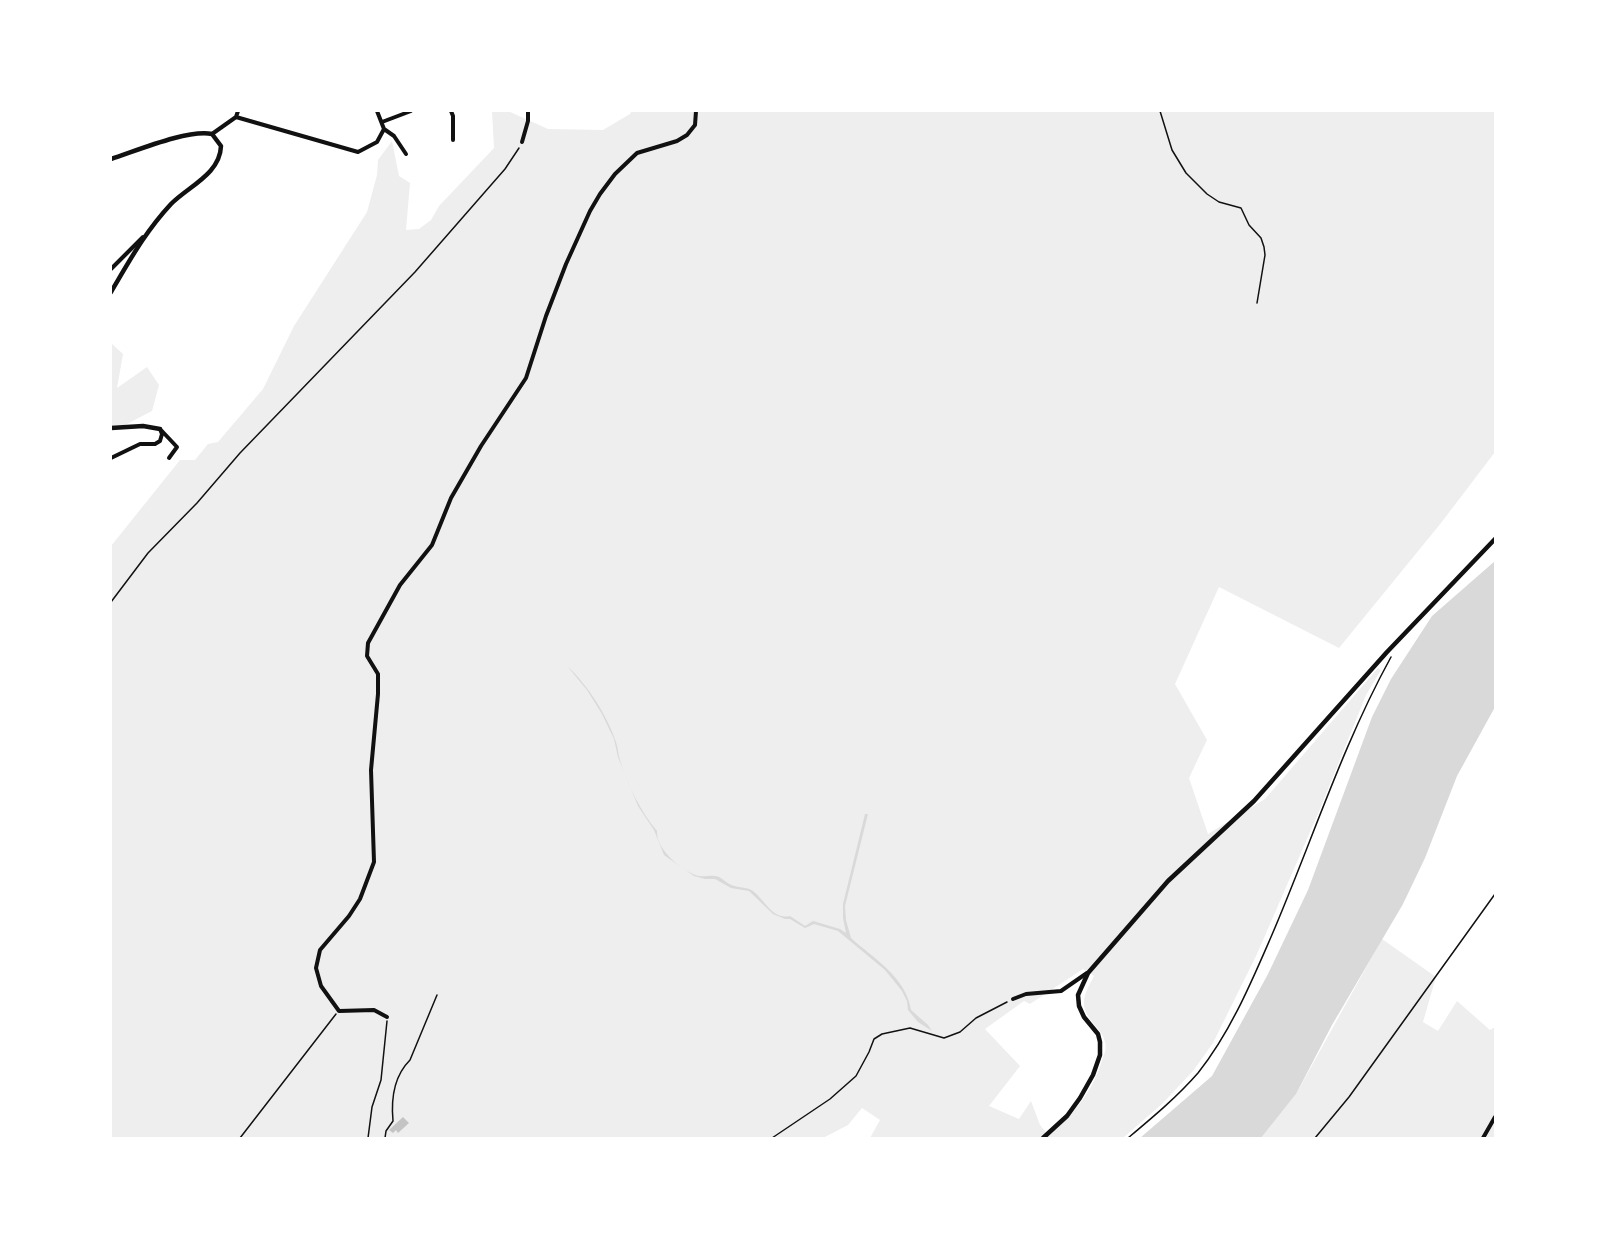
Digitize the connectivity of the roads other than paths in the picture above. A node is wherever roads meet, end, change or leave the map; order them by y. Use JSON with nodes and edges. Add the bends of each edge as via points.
{"nodes":[{"id":1,"x":238,"y":111,"type":"edge"},
{"id":2,"x":377,"y":111,"type":"edge"},
{"id":3,"x":411,"y":111,"type":"edge"},
{"id":4,"x":451,"y":111,"type":"edge"},
{"id":5,"x":528,"y":111,"type":"edge"},
{"id":6,"x":696,"y":111,"type":"edge"},
{"id":7,"x":236,"y":117,"type":"junction"},
{"id":8,"x":382,"y":122,"type":"junction"},
{"id":9,"x":384,"y":129,"type":"junction"},
{"id":10,"x":212,"y":134,"type":"junction"},
{"id":11,"x":453,"y":140,"type":"dead end"},
{"id":12,"x":522,"y":142,"type":"road end"},
{"id":13,"x":406,"y":154,"type":"dead end"},
{"id":14,"x":111,"y":159,"type":"edge"},
{"id":15,"x":144,"y":236,"type":"junction"},
{"id":16,"x":111,"y":269,"type":"edge"},
{"id":17,"x":111,"y":292,"type":"edge"},
{"id":18,"x":111,"y":428,"type":"edge"},
{"id":19,"x":160,"y":429,"type":"junction"},
{"id":20,"x":111,"y":458,"type":"edge"},
{"id":21,"x":169,"y":458,"type":"dead end"},
{"id":22,"x":1495,"y":539,"type":"edge"},
{"id":23,"x":1088,"y":973,"type":"junction"},
{"id":24,"x":1014,"y":999,"type":"road end"},
{"id":25,"x":387,"y":1017,"type":"road end"},
{"id":26,"x":1495,"y":1117,"type":"edge"},
{"id":27,"x":1043,"y":1138,"type":"edge"},
{"id":28,"x":1483,"y":1138,"type":"edge"}],
"edges":[{"from":1,"to":7,"type":"street"},
{"from":2,"to":8,"type":"street"},
{"from":3,"to":8,"type":"street"},
{"from":4,"to":11,"type":"street"},
{"from":5,"to":12,"type":"street"},
{"from":6,"to":25,"type":"street","via":[[695,125],[687,135],[637,153],[600,194],[566,264],[526,378],[451,498],[432,545],[400,585],[368,643],[367,656],[378,674],[371,770],[374,862],[360,899],[320,950],[316,968],[321,986],[339,1011],[374,1010]]},
{"from":7,"to":9,"type":"street","via":[[358,152],[377,142]]},
{"from":7,"to":10,"type":"street"},
{"from":8,"to":9,"type":"street"},
{"from":9,"to":13,"type":"street"},
{"from":10,"to":14,"type":"street","via":[[184,136]]},
{"from":10,"to":15,"type":"street","via":[[221,146],[217,164],[173,203]]},
{"from":15,"to":16,"type":"street"},
{"from":15,"to":17,"type":"street"},
{"from":18,"to":19,"type":"street"},
{"from":19,"to":20,"type":"street","via":[[161,438],[155,444],[140,444]]},
{"from":19,"to":21,"type":"street","via":[[177,447]]},
{"from":22,"to":23,"type":"street","via":[[1254,801],[1168,881]]},
{"from":23,"to":24,"type":"street","via":[[1060,991]]},
{"from":23,"to":27,"type":"street","via":[[1078,995],[1079,1006],[1098,1034],[1100,1055],[1074,1107]]},
{"from":26,"to":28,"type":"street"}]}
